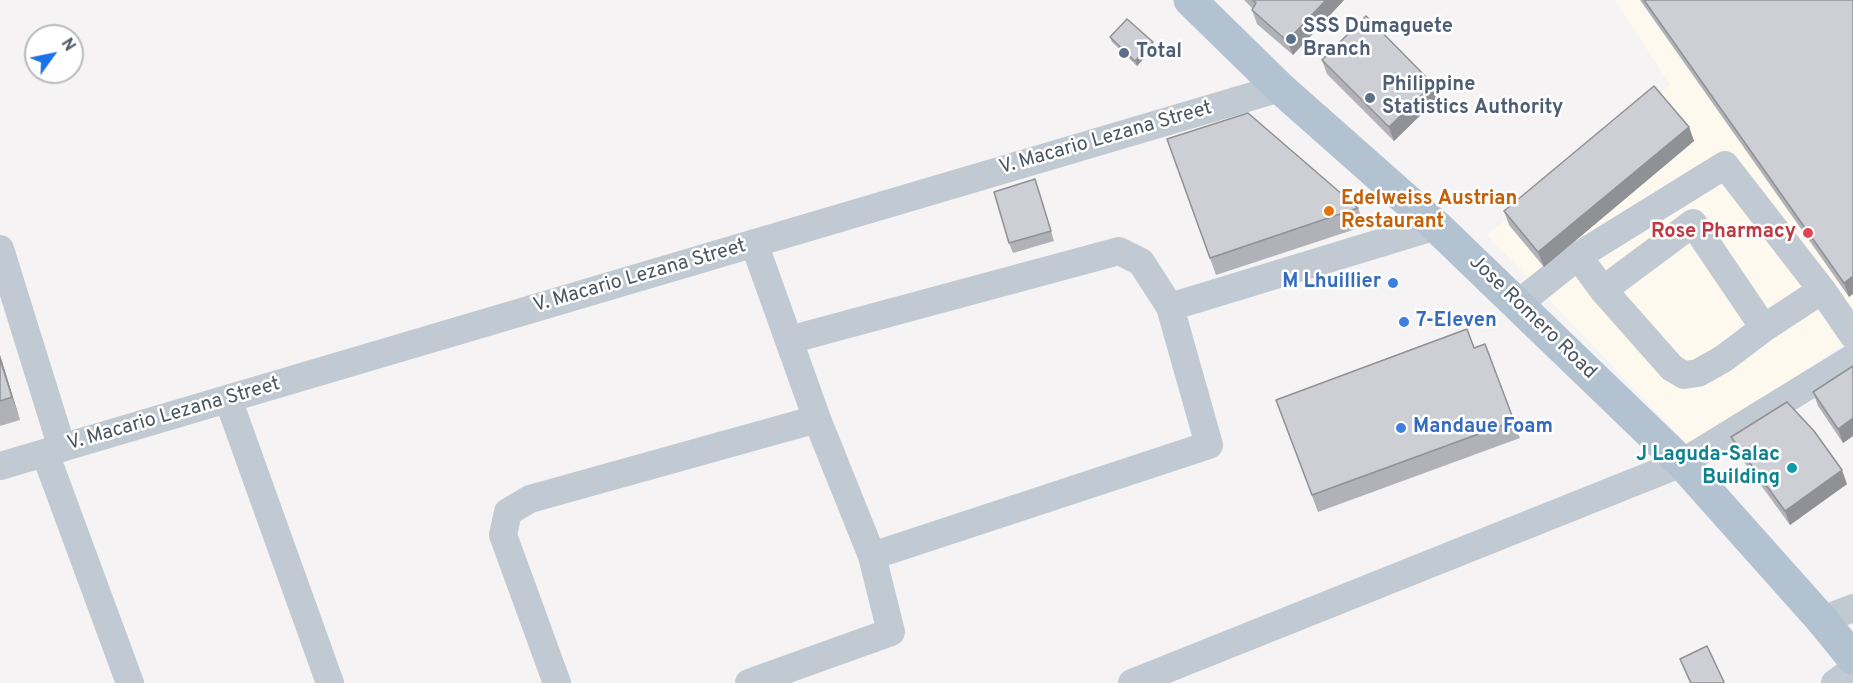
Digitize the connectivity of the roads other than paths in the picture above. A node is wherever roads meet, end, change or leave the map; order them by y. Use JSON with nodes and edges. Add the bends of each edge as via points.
{"nodes":[{"id":1,"x":1190,"y":0,"type":"edge"},
{"id":2,"x":1280,"y":88,"type":"junction"},
{"id":3,"x":1436,"y":226,"type":"junction"},
{"id":4,"x":754,"y":243,"type":"junction"},
{"id":5,"x":0,"y":249,"type":"edge"},
{"id":6,"x":1578,"y":256,"type":"junction"},
{"id":7,"x":1603,"y":290,"type":"junction"},
{"id":8,"x":1822,"y":290,"type":"junction"},
{"id":9,"x":1518,"y":304,"type":"junction"},
{"id":10,"x":1170,"y":307,"type":"junction"},
{"id":11,"x":1764,"y":328,"type":"junction"},
{"id":12,"x":1853,"y":335,"type":"edge"},
{"id":13,"x":789,"y":339,"type":"junction"},
{"id":14,"x":1853,"y":358,"type":"edge"},
{"id":15,"x":228,"y":399,"type":"junction"},
{"id":16,"x":818,"y":419,"type":"junction"},
{"id":17,"x":54,"y":450,"type":"junction"},
{"id":18,"x":1682,"y":463,"type":"junction"},
{"id":19,"x":0,"y":466,"type":"edge"},
{"id":20,"x":872,"y":556,"type":"junction"},
{"id":21,"x":1853,"y":608,"type":"edge"},
{"id":22,"x":1822,"y":620,"type":"junction"},
{"id":23,"x":1853,"y":658,"type":"edge"},
{"id":24,"x":1853,"y":670,"type":"edge"},
{"id":25,"x":130,"y":683,"type":"edge"},
{"id":26,"x":330,"y":683,"type":"edge"},
{"id":27,"x":557,"y":683,"type":"edge"},
{"id":28,"x":749,"y":683,"type":"edge"},
{"id":29,"x":1132,"y":683,"type":"edge"},
{"id":30,"x":1835,"y":683,"type":"edge"}],
"edges":[{"from":1,"to":2,"type":"main road","name":"Jose Romero Road"},
{"from":2,"to":3,"type":"main road","name":"Jose Romero Road"},
{"from":2,"to":4,"type":"street","name":"V. Macario Lezana Street"},
{"from":3,"to":9,"type":"main road","name":"Jose Romero Road"},
{"from":3,"to":10,"type":"street"},
{"from":4,"to":13,"type":"street"},
{"from":4,"to":15,"type":"street","name":"V. Macario Lezana Street"},
{"from":5,"to":17,"type":"street"},
{"from":6,"to":7,"type":"street"},
{"from":6,"to":8,"type":"street","via":[[1725,165]]},
{"from":6,"to":9,"type":"street"},
{"from":7,"to":11,"type":"street","via":[[1672,368],[1684,375],[1698,373],[1723,359]]},
{"from":7,"to":11,"type":"street","via":[[1693,223]]},
{"from":8,"to":11,"type":"street"},
{"from":8,"to":12,"type":"street"},
{"from":9,"to":18,"type":"main road","name":"Jose Romero Road"},
{"from":10,"to":13,"type":"street","via":[[1140,262],[1119,251]]},
{"from":10,"to":20,"type":"street","via":[[1209,445]]},
{"from":13,"to":16,"type":"street"},
{"from":14,"to":18,"type":"street"},
{"from":15,"to":17,"type":"street","name":"V. Macario Lezana Street"},
{"from":15,"to":26,"type":"street"},
{"from":16,"to":20,"type":"street"},
{"from":16,"to":27,"type":"street","via":[[530,499],[508,512],[503,535]]},
{"from":17,"to":19,"type":"street","name":"V. Macario Lezana Street"},
{"from":17,"to":25,"type":"street"},
{"from":18,"to":22,"type":"main road","name":"Jose Romero Road"},
{"from":18,"to":29,"type":"street"},
{"from":20,"to":28,"type":"street","via":[[891,632]]},
{"from":21,"to":22,"type":"street"},
{"from":22,"to":23,"type":"main road","name":"Jose Romero Road"},
{"from":24,"to":30,"type":"street"}]}
